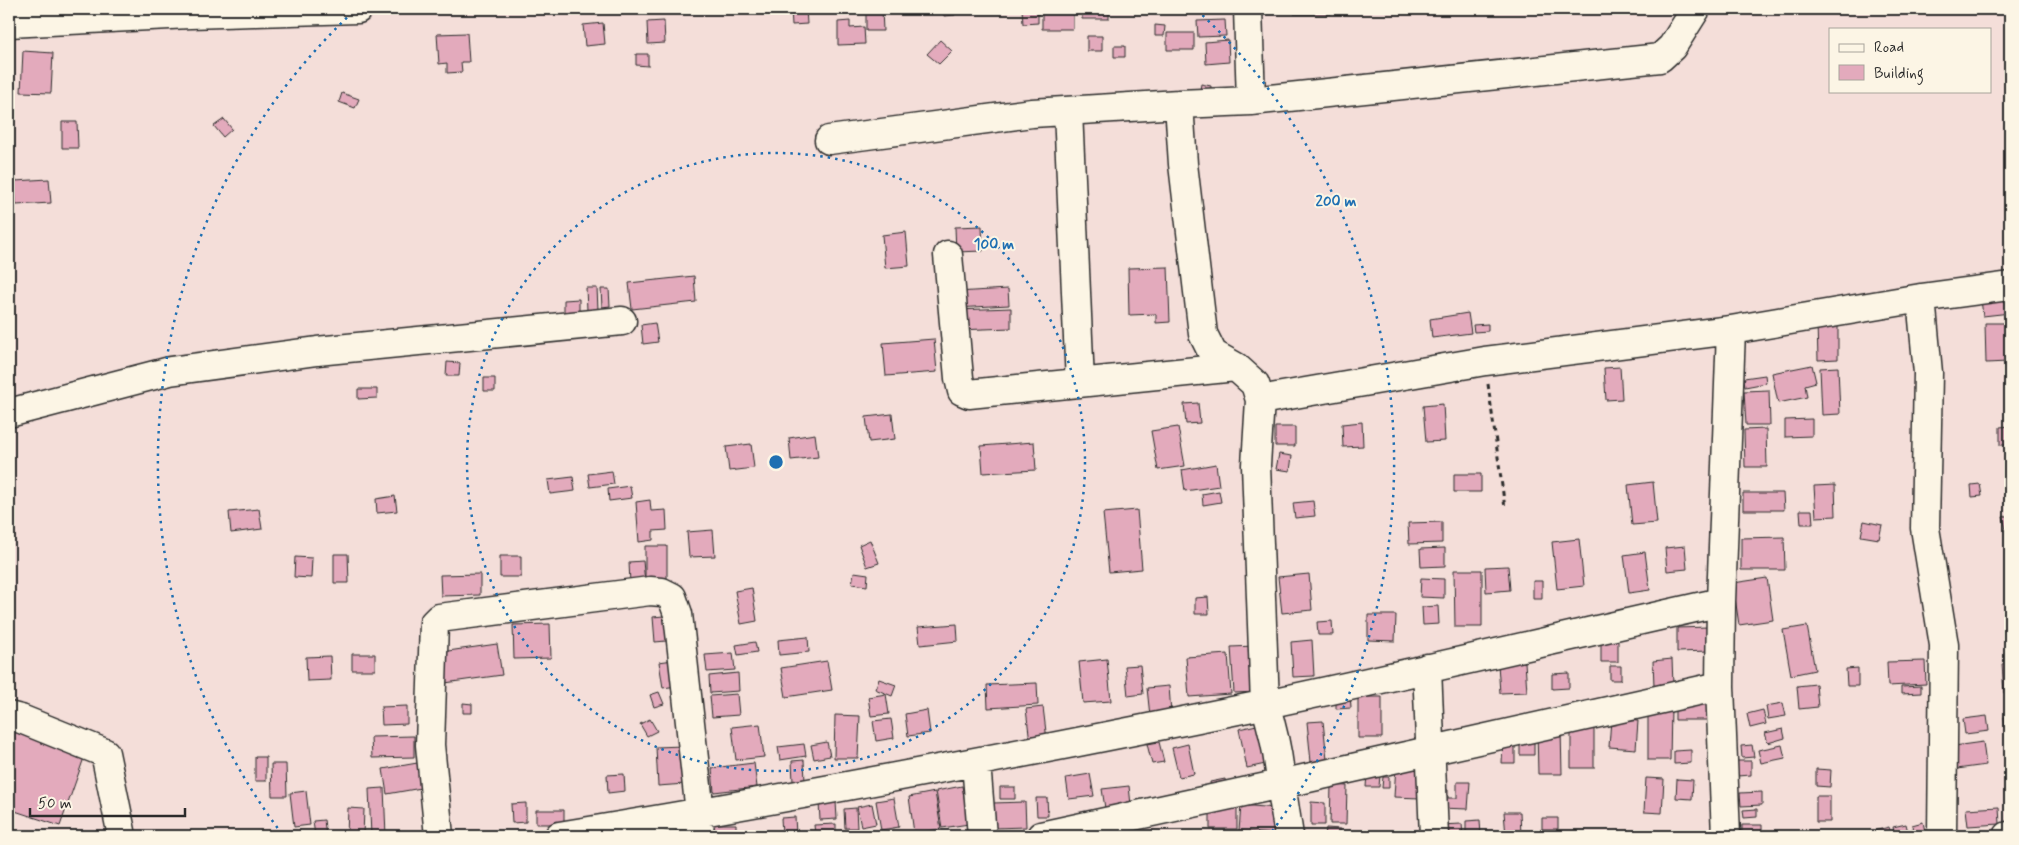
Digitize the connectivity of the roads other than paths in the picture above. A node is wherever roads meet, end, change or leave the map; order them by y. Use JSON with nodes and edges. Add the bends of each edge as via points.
{"nodes":[{"id":1,"x":358,"y":9,"type":"edge"},
{"id":2,"x":1248,"y":9,"type":"edge"},
{"id":3,"x":1696,"y":9,"type":"edge"},
{"id":4,"x":9,"y":23,"type":"edge"},
{"id":5,"x":1251,"y":101,"type":"junction"},
{"id":6,"x":1179,"y":104,"type":"junction"},
{"id":7,"x":1068,"y":111,"type":"junction"},
{"id":8,"x":829,"y":140,"type":"dead end"},
{"id":9,"x":948,"y":255,"type":"dead end"},
{"id":10,"x":2010,"y":286,"type":"edge"},
{"id":11,"x":1921,"y":298,"type":"junction"},
{"id":12,"x":622,"y":321,"type":"dead end"},
{"id":13,"x":1731,"y":330,"type":"junction"},
{"id":14,"x":1236,"y":368,"type":"junction"},
{"id":15,"x":1080,"y":383,"type":"junction"},
{"id":16,"x":1260,"y":400,"type":"junction"},
{"id":17,"x":9,"y":413,"type":"edge"},
{"id":18,"x":1721,"y":602,"type":"junction"},
{"id":19,"x":1427,"y":668,"type":"junction"},
{"id":20,"x":1720,"y":686,"type":"junction"},
{"id":21,"x":1265,"y":704,"type":"junction"},
{"id":22,"x":9,"y":716,"type":"edge"},
{"id":23,"x":1431,"y":750,"type":"junction"},
{"id":24,"x":976,"y":763,"type":"junction"},
{"id":25,"x":1281,"y":784,"type":"junction"},
{"id":26,"x":699,"y":825,"type":"edge"},
{"id":27,"x":122,"y":836,"type":"edge"},
{"id":28,"x":439,"y":836,"type":"edge"},
{"id":29,"x":559,"y":836,"type":"edge"},
{"id":30,"x":982,"y":836,"type":"edge"},
{"id":31,"x":1041,"y":836,"type":"edge"},
{"id":32,"x":1289,"y":836,"type":"edge"},
{"id":33,"x":1434,"y":836,"type":"edge"},
{"id":34,"x":1726,"y":836,"type":"edge"},
{"id":35,"x":1942,"y":836,"type":"edge"}],
"edges":[{"from":1,"to":4,"type":"street"},
{"from":2,"to":5,"type":"street"},
{"from":3,"to":5,"type":"street","via":[[1672,47],[1660,58]]},
{"from":5,"to":6,"type":"street"},
{"from":6,"to":7,"type":"street"},
{"from":6,"to":14,"type":"street","via":[[1203,334],[1213,354]]},
{"from":7,"to":8,"type":"street"},
{"from":7,"to":15,"type":"street"},
{"from":9,"to":15,"type":"street","via":[[962,391],[969,394]]},
{"from":10,"to":11,"type":"street"},
{"from":11,"to":13,"type":"street"},
{"from":11,"to":35,"type":"street","via":[[1928,373],[1925,528],[1944,646]]},
{"from":12,"to":17,"type":"street","via":[[317,351],[170,370]]},
{"from":13,"to":16,"type":"street","via":[[1485,361]]},
{"from":13,"to":18,"type":"street"},
{"from":14,"to":15,"type":"street"},
{"from":14,"to":16,"type":"street","via":[[1255,384]]},
{"from":16,"to":21,"type":"street","via":[[1256,465]]},
{"from":18,"to":19,"type":"street"},
{"from":18,"to":20,"type":"street"},
{"from":19,"to":21,"type":"street"},
{"from":19,"to":23,"type":"street"},
{"from":20,"to":23,"type":"street"},
{"from":20,"to":34,"type":"street"},
{"from":21,"to":24,"type":"street"},
{"from":21,"to":25,"type":"street","via":[[1273,730]]},
{"from":22,"to":27,"type":"street","via":[[105,753]]},
{"from":23,"to":25,"type":"street"},
{"from":23,"to":33,"type":"street"},
{"from":24,"to":26,"type":"street"},
{"from":24,"to":30,"type":"street"},
{"from":25,"to":31,"type":"street"},
{"from":25,"to":32,"type":"street"},
{"from":26,"to":28,"type":"street","via":[[678,614],[672,597],[650,591],[439,618],[434,623],[430,745]]},
{"from":26,"to":29,"type":"street"}]}
